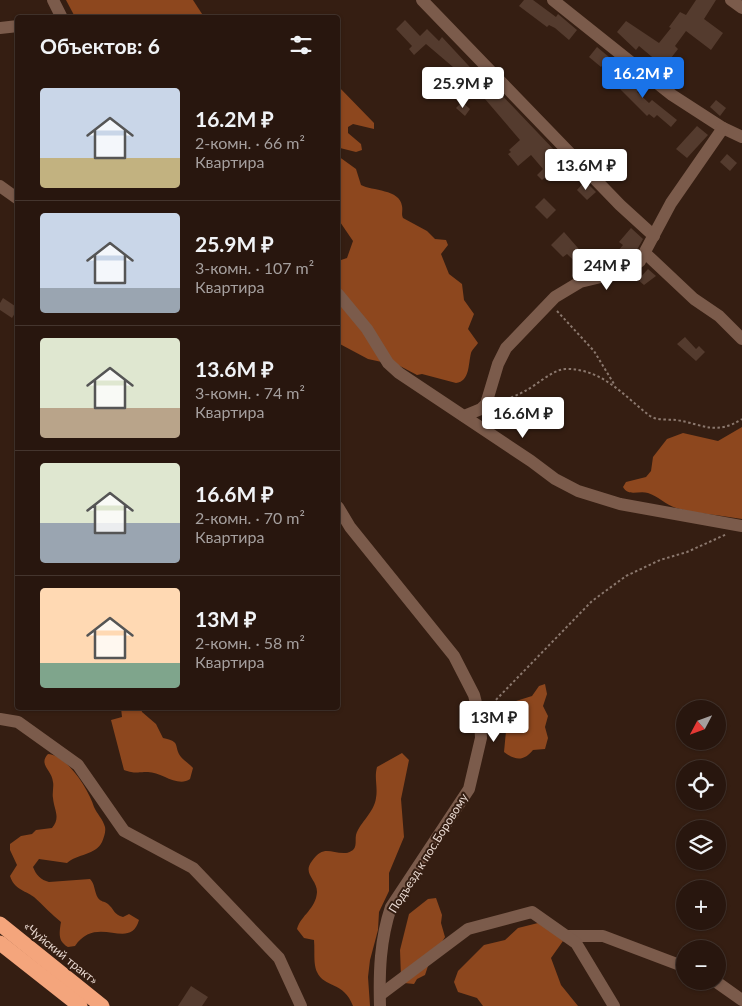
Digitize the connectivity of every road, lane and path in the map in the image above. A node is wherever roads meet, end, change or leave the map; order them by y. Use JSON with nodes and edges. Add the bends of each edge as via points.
{"nodes":[{"id":1,"x":53,"y":0,"type":"edge"},
{"id":2,"x":422,"y":0,"type":"edge"},
{"id":3,"x":553,"y":0,"type":"edge"},
{"id":4,"x":731,"y":0,"type":"edge"},
{"id":5,"x":742,"y":8,"type":"edge"},
{"id":6,"x":60,"y":15,"type":"edge"},
{"id":7,"x":15,"y":26,"type":"edge"},
{"id":8,"x":0,"y":28,"type":"edge"},
{"id":9,"x":722,"y":128,"type":"junction"},
{"id":10,"x":742,"y":137,"type":"edge"},
{"id":11,"x":0,"y":186,"type":"edge"},
{"id":12,"x":15,"y":197,"type":"edge"},
{"id":13,"x":654,"y":236,"type":"junction"},
{"id":14,"x":645,"y":253,"type":"junction"},
{"id":15,"x":340,"y":296,"type":"edge"},
{"id":16,"x":549,"y":303,"type":"junction"},
{"id":17,"x":742,"y":339,"type":"edge"},
{"id":18,"x":615,"y":386,"type":"junction"},
{"id":19,"x":481,"y":409,"type":"junction"},
{"id":20,"x":464,"y":416,"type":"junction"},
{"id":21,"x":742,"y":419,"type":"edge"},
{"id":22,"x":340,"y":510,"type":"edge"},
{"id":23,"x":737,"y":529,"type":"edge"},
{"id":24,"x":480,"y":719,"type":"junction"},
{"id":25,"x":0,"y":720,"type":"edge"},
{"id":26,"x":0,"y":924,"type":"edge"},
{"id":27,"x":566,"y":936,"type":"junction"},
{"id":28,"x":0,"y":943,"type":"edge"},
{"id":29,"x":676,"y":964,"type":"edge"},
{"id":30,"x":726,"y":989,"type":"edge"},
{"id":31,"x":380,"y":1000,"type":"edge"},
{"id":32,"x":742,"y":1000,"type":"edge"},
{"id":33,"x":80,"y":1006,"type":"edge"},
{"id":34,"x":102,"y":1006,"type":"edge"},
{"id":35,"x":301,"y":1006,"type":"edge"},
{"id":36,"x":614,"y":1006,"type":"edge"}],
"edges":[{"from":1,"to":6,"type":"street"},
{"from":2,"to":13,"type":"street","via":[[620,205]]},
{"from":3,"to":9,"type":"street","via":[[672,95]]},
{"from":4,"to":5,"type":"street"},
{"from":7,"to":8,"type":"street"},
{"from":9,"to":10,"type":"street"},
{"from":9,"to":13,"type":"street","via":[[671,203]]},
{"from":11,"to":12,"type":"street"},
{"from":13,"to":14,"type":"street"},
{"from":14,"to":16,"type":"street","via":[[634,267],[580,282]]},
{"from":14,"to":17,"type":"street"},
{"from":15,"to":20,"type":"street","via":[[368,328],[388,363]]},
{"from":16,"to":18,"type":"path","via":[[585,340]]},
{"from":16,"to":19,"type":"street","via":[[506,348],[498,364],[489,400]]},
{"from":18,"to":19,"type":"path","via":[[594,374],[562,370],[521,394]]},
{"from":18,"to":21,"type":"path","via":[[656,419],[714,429]]},
{"from":19,"to":20,"type":"street"},
{"from":20,"to":23,"type":"street","via":[[555,480],[578,492]]},
{"from":22,"to":24,"type":"street","name":"Подъезд к пос.Боровому","via":[[454,656],[474,695]]},
{"from":23,"to":24,"type":"path","via":[[626,576],[592,600],[500,694]]},
{"from":24,"to":31,"type":"street","name":"Подъезд к пос.Боровому","via":[[481,738],[469,789],[391,907],[381,947]]},
{"from":25,"to":35,"type":"street","via":[[18,722],[78,765],[124,831],[192,868],[279,958]]},
{"from":26,"to":34,"type":"highway","name":"«Чуйский тракт»"},
{"from":27,"to":29,"type":"street","via":[[603,936]]},
{"from":27,"to":31,"type":"street","via":[[532,912],[468,930]]},
{"from":27,"to":36,"type":"street","via":[[576,943]]},
{"from":28,"to":33,"type":"highway"},
{"from":30,"to":32,"type":"street"}]}
